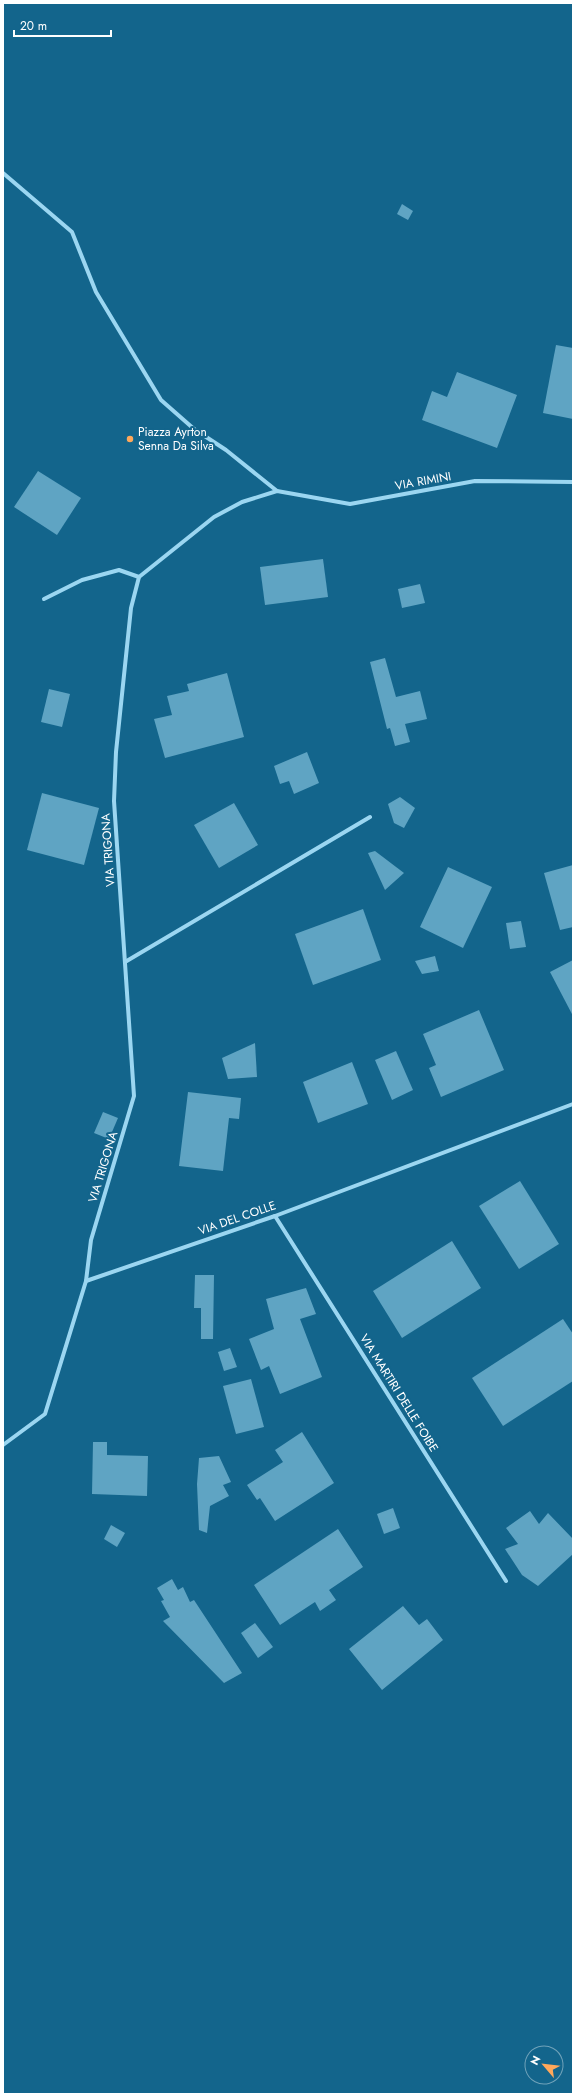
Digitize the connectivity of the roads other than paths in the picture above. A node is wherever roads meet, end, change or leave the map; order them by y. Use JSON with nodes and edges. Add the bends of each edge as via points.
{"nodes":[{"id":1,"x":3,"y":173,"type":"edge"},
{"id":2,"x":573,"y":482,"type":"edge"},
{"id":3,"x":277,"y":491,"type":"junction"},
{"id":4,"x":139,"y":577,"type":"junction"},
{"id":5,"x":44,"y":600,"type":"dead end"},
{"id":6,"x":370,"y":818,"type":"dead end"},
{"id":7,"x":125,"y":962,"type":"junction"},
{"id":8,"x":573,"y":1104,"type":"edge"},
{"id":9,"x":275,"y":1216,"type":"junction"},
{"id":10,"x":86,"y":1281,"type":"junction"},
{"id":11,"x":3,"y":1446,"type":"edge"},
{"id":12,"x":506,"y":1581,"type":"dead end"}],
"edges":[{"from":1,"to":3,"type":"street","via":[[72,232],[96,292],[161,400],[194,429],[226,450]]},
{"from":2,"to":3,"type":"street","name":"VIA RIMINI","via":[[475,482],[350,504]]},
{"from":3,"to":4,"type":"street","via":[[242,502],[214,517]]},
{"from":4,"to":5,"type":"street","via":[[119,570],[82,580]]},
{"from":4,"to":7,"type":"street","name":"VIA TRIGONA","via":[[131,608],[114,794]]},
{"from":6,"to":7,"type":"street"},
{"from":7,"to":10,"type":"street","name":"VIA TRIGONA","via":[[134,1096],[91,1240]]},
{"from":8,"to":9,"type":"street","name":"VIA DEL COLLE"},
{"from":9,"to":10,"type":"street","name":"VIA DEL COLLE"},
{"from":9,"to":12,"type":"street","name":"VIA MARTIRI DELLE FOIBE"},
{"from":10,"to":11,"type":"street","via":[[45,1414]]}]}
